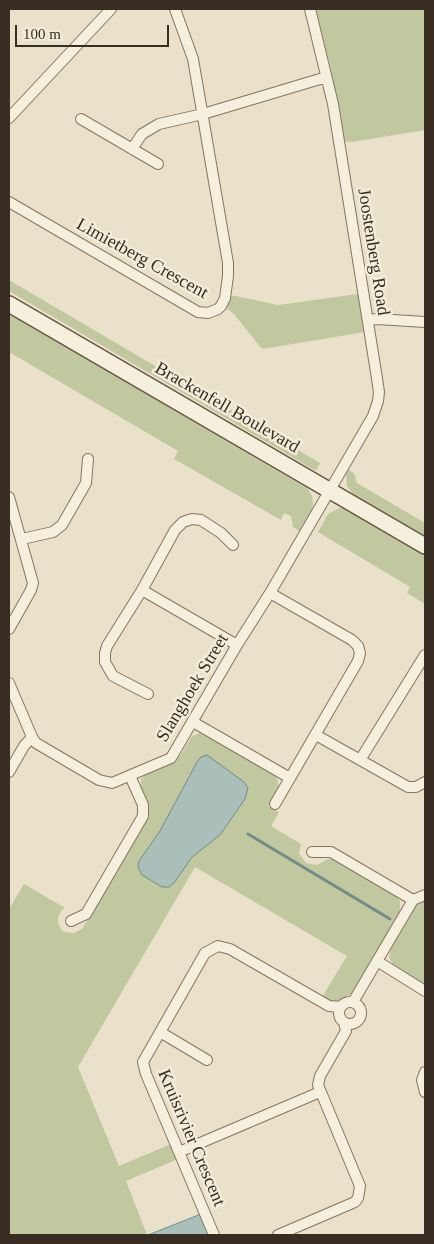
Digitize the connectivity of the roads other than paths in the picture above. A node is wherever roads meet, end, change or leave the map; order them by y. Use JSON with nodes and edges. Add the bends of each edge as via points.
{"nodes":[{"id":1,"x":111,"y":9,"type":"edge"},
{"id":2,"x":174,"y":9,"type":"edge"},
{"id":3,"x":310,"y":9,"type":"edge"},
{"id":4,"x":327,"y":79,"type":"junction"},
{"id":5,"x":203,"y":114,"type":"junction"},
{"id":6,"x":9,"y":118,"type":"edge"},
{"id":7,"x":81,"y":119,"type":"dead end"},
{"id":8,"x":132,"y":149,"type":"junction"},
{"id":9,"x":158,"y":164,"type":"dead end"},
{"id":10,"x":9,"y":202,"type":"edge"},
{"id":11,"x":9,"y":304,"type":"edge"},
{"id":12,"x":368,"y":320,"type":"junction"},
{"id":13,"x":425,"y":322,"type":"edge"},
{"id":14,"x":88,"y":459,"type":"dead end"},
{"id":15,"x":330,"y":490,"type":"junction"},
{"id":16,"x":9,"y":497,"type":"edge"},
{"id":17,"x":22,"y":540,"type":"junction"},
{"id":18,"x":233,"y":545,"type":"dead end"},
{"id":19,"x":425,"y":546,"type":"edge"},
{"id":20,"x":294,"y":552,"type":"joint"},
{"id":21,"x":142,"y":590,"type":"junction"},
{"id":22,"x":270,"y":593,"type":"junction"},
{"id":23,"x":9,"y":629,"type":"edge"},
{"id":24,"x":237,"y":646,"type":"junction"},
{"id":25,"x":425,"y":655,"type":"edge"},
{"id":26,"x":9,"y":683,"type":"edge"},
{"id":27,"x":148,"y":694,"type":"dead end"},
{"id":28,"x":193,"y":722,"type":"junction"},
{"id":29,"x":316,"y":735,"type":"junction"},
{"id":30,"x":32,"y":737,"type":"junction"},
{"id":31,"x":360,"y":760,"type":"junction"},
{"id":32,"x":9,"y":772,"type":"edge"},
{"id":33,"x":130,"y":776,"type":"junction"},
{"id":34,"x":290,"y":778,"type":"junction"},
{"id":35,"x":425,"y":782,"type":"edge"},
{"id":36,"x":274,"y":804,"type":"dead end"},
{"id":37,"x":312,"y":852,"type":"dead end"},
{"id":38,"x":425,"y":895,"type":"edge"},
{"id":39,"x":412,"y":900,"type":"junction"},
{"id":40,"x":72,"y":921,"type":"dead end"},
{"id":41,"x":377,"y":961,"type":"junction"},
{"id":42,"x":425,"y":991,"type":"edge"},
{"id":43,"x":352,"y":1002,"type":"junction"},
{"id":44,"x":341,"y":1007,"type":"junction"},
{"id":45,"x":344,"y":1022,"type":"junction"},
{"id":46,"x":160,"y":1032,"type":"junction"},
{"id":47,"x":206,"y":1060,"type":"dead end"},
{"id":48,"x":425,"y":1072,"type":"edge"},
{"id":49,"x":320,"y":1092,"type":"junction"},
{"id":50,"x":425,"y":1092,"type":"edge"},
{"id":51,"x":179,"y":1152,"type":"junction"},
{"id":52,"x":214,"y":1235,"type":"edge"},
{"id":53,"x":278,"y":1235,"type":"edge"}],
"edges":[{"from":1,"to":6,"type":"street"},
{"from":2,"to":5,"type":"street","name":"Limietberg Crescent","via":[[192,53]]},
{"from":3,"to":4,"type":"street","name":"Joostenberg Road"},
{"from":4,"to":5,"type":"street"},
{"from":4,"to":12,"type":"street","name":"Joostenberg Road"},
{"from":5,"to":8,"type":"street","via":[[159,124],[142,134]]},
{"from":5,"to":10,"type":"street","name":"Limietberg Crescent","via":[[228,268],[225,298],[213,312],[198,312]]},
{"from":7,"to":8,"type":"street"},
{"from":8,"to":9,"type":"street"},
{"from":11,"to":15,"type":"street","name":"Brackenfell Boulevard"},
{"from":12,"to":13,"type":"street"},
{"from":12,"to":15,"type":"street","name":"Joostenberg Road","via":[[378,401],[373,416]]},
{"from":14,"to":17,"type":"street","via":[[86,482],[62,525],[52,532]]},
{"from":15,"to":19,"type":"street","name":"Brackenfell Boulevard"},
{"from":15,"to":20,"type":"street","name":"Joostenberg Road"},
{"from":16,"to":17,"type":"street"},
{"from":17,"to":23,"type":"street","via":[[33,584]]},
{"from":18,"to":21,"type":"street","via":[[222,533],[201,520],[188,520],[178,526]]},
{"from":20,"to":22,"type":"street","name":"Slanghoek Street"},
{"from":21,"to":24,"type":"street"},
{"from":21,"to":27,"type":"street","via":[[107,646],[104,658],[114,678]]},
{"from":22,"to":24,"type":"street","name":"Slanghoek Street"},
{"from":22,"to":29,"type":"street","via":[[352,640],[359,650],[358,661]]},
{"from":24,"to":28,"type":"street","name":"Slanghoek Street"},
{"from":25,"to":31,"type":"street"},
{"from":26,"to":30,"type":"street","name":"Slanghoek Street"},
{"from":28,"to":33,"type":"street","name":"Slanghoek Street","via":[[171,758]]},
{"from":28,"to":34,"type":"street"},
{"from":29,"to":31,"type":"street"},
{"from":29,"to":34,"type":"street"},
{"from":30,"to":32,"type":"street"},
{"from":30,"to":33,"type":"street","name":"Slanghoek Street","via":[[39,746],[103,782],[112,783]]},
{"from":31,"to":35,"type":"street","via":[[408,787]]},
{"from":33,"to":40,"type":"street","via":[[143,805],[143,816],[86,914]]},
{"from":34,"to":36,"type":"street"},
{"from":37,"to":39,"type":"street","via":[[331,852]]},
{"from":38,"to":39,"type":"street"},
{"from":39,"to":41,"type":"street"},
{"from":41,"to":42,"type":"street"},
{"from":41,"to":43,"type":"street"},
{"from":43,"to":44,"type":"street"},
{"from":43,"to":45,"type":"street","via":[[358,1006],[360,1017],[352,1023]]},
{"from":44,"to":45,"type":"street","via":[[340,1017]]},
{"from":44,"to":46,"type":"street","name":"Kruisrivier Crescent","via":[[329,1006],[230,949],[218,946],[205,953]]},
{"from":45,"to":49,"type":"street","via":[[346,1031],[320,1076]]},
{"from":46,"to":47,"type":"street"},
{"from":46,"to":51,"type":"street","name":"Kruisrivier Crescent","via":[[143,1067]]},
{"from":48,"to":50,"type":"street","via":[[422,1080]]},
{"from":49,"to":51,"type":"street"},
{"from":49,"to":53,"type":"street","via":[[360,1186],[358,1198]]},
{"from":51,"to":52,"type":"street","name":"Kruisrivier Crescent"}]}
